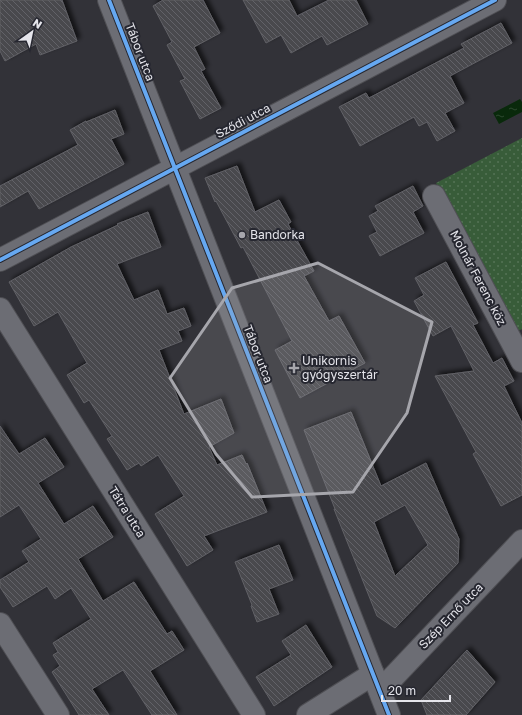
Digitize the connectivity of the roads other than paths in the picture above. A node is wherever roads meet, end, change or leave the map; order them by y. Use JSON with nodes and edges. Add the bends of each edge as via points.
{"nodes":[{"id":1,"x":109,"y":0,"type":"edge"},
{"id":2,"x":495,"y":0,"type":"edge"},
{"id":3,"x":175,"y":168,"type":"junction"},
{"id":4,"x":434,"y":196,"type":"dead end"},
{"id":5,"x":0,"y":260,"type":"edge"},
{"id":6,"x":0,"y":309,"type":"edge"},
{"id":7,"x":522,"y":361,"type":"edge"},
{"id":8,"x":522,"y":541,"type":"edge"},
{"id":9,"x":0,"y":624,"type":"edge"},
{"id":10,"x":376,"y":682,"type":"junction"},
{"id":11,"x":58,"y":715,"type":"edge"},
{"id":12,"x":254,"y":715,"type":"edge"},
{"id":13,"x":308,"y":715,"type":"edge"},
{"id":14,"x":389,"y":715,"type":"edge"}],
"edges":[{"from":1,"to":3,"type":"street","name":"Tábor utca"},
{"from":2,"to":3,"type":"street","name":"Sződi utca"},
{"from":3,"to":5,"type":"street","name":"Sződi utca"},
{"from":3,"to":10,"type":"street","name":"Tábor utca"},
{"from":4,"to":7,"type":"street","name":"Molnár Ferenc köz"},
{"from":6,"to":12,"type":"street","name":"Tátra utca"},
{"from":8,"to":10,"type":"street","name":"Szép Ernő utca"},
{"from":9,"to":11,"type":"street"},
{"from":10,"to":13,"type":"street","name":"Szép Ernő utca"},
{"from":10,"to":14,"type":"street","name":"Tábor utca"}]}
